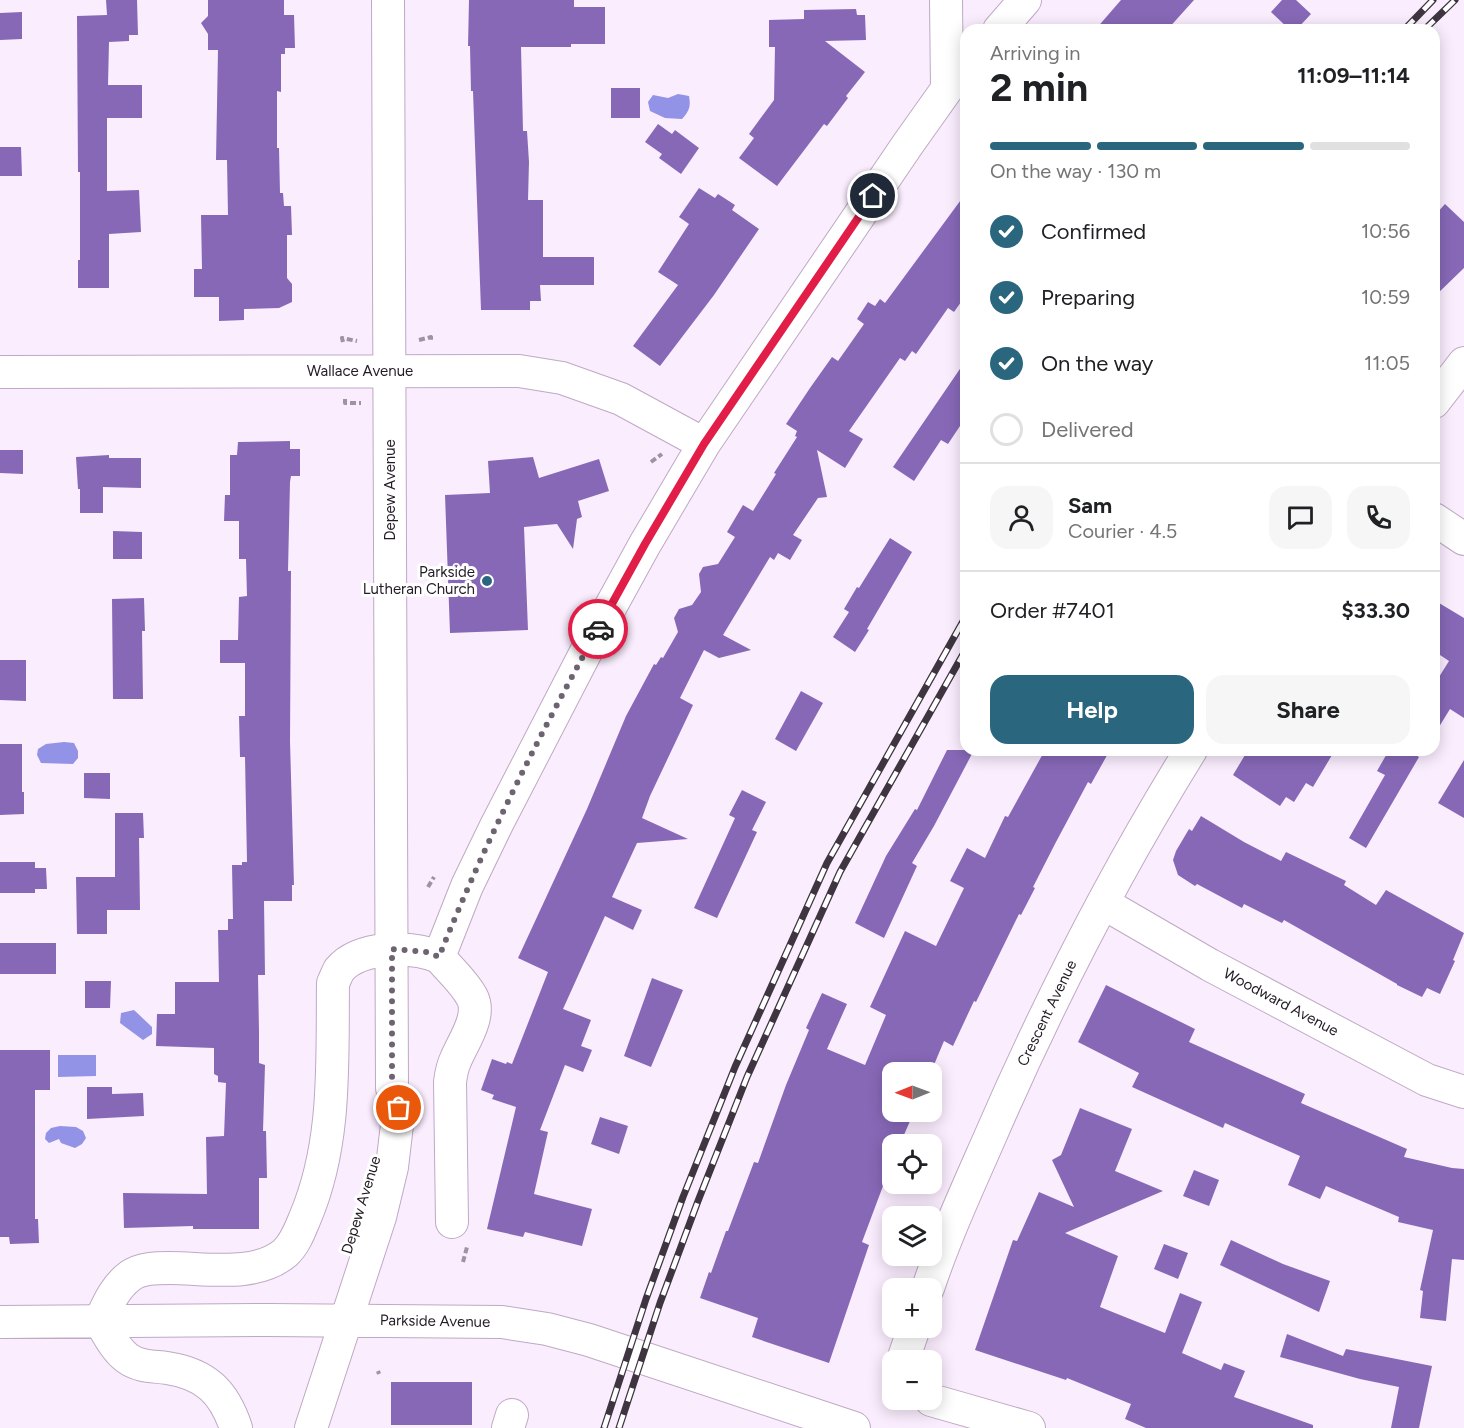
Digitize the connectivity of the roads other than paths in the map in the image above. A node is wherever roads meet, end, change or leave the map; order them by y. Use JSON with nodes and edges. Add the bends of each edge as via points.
{"nodes":[{"id":1,"x":388,"y":0,"type":"edge"},
{"id":2,"x":946,"y":0,"type":"edge"},
{"id":3,"x":1025,"y":0,"type":"edge"},
{"id":4,"x":1004,"y":24,"type":"edge"},
{"id":5,"x":956,"y":78,"type":"edge"},
{"id":6,"x":1464,"y":363,"type":"edge"},
{"id":7,"x":390,"y":371,"type":"junction"},
{"id":8,"x":0,"y":372,"type":"edge"},
{"id":9,"x":1440,"y":394,"type":"edge"},
{"id":10,"x":704,"y":444,"type":"junction"},
{"id":11,"x":1440,"y":523,"type":"edge"},
{"id":12,"x":1464,"y":539,"type":"edge"},
{"id":13,"x":1187,"y":756,"type":"edge"},
{"id":14,"x":1103,"y":903,"type":"junction"},
{"id":15,"x":392,"y":949,"type":"junction"},
{"id":16,"x":439,"y":957,"type":"junction"},
{"id":17,"x":1464,"y":1092,"type":"edge"},
{"id":18,"x":452,"y":1222,"type":"dead end"},
{"id":19,"x":931,"y":1278,"type":"edge"},
{"id":20,"x":100,"y":1321,"type":"junction"},
{"id":21,"x":335,"y":1321,"type":"junction"},
{"id":22,"x":0,"y":1322,"type":"edge"},
{"id":23,"x":942,"y":1403,"type":"edge"},
{"id":24,"x":236,"y":1428,"type":"edge"},
{"id":25,"x":289,"y":1428,"type":"edge"},
{"id":26,"x":311,"y":1428,"type":"edge"},
{"id":27,"x":854,"y":1428,"type":"edge"},
{"id":28,"x":1029,"y":1428,"type":"edge"}],
"edges":[{"from":1,"to":7,"type":"street","name":"Depew Avenue"},
{"from":2,"to":5,"type":"street"},
{"from":3,"to":4,"type":"street"},
{"from":5,"to":10,"type":"street"},
{"from":6,"to":9,"type":"street"},
{"from":7,"to":8,"type":"street","name":"Wallace Avenue"},
{"from":7,"to":10,"type":"street","name":"Wallace Avenue","via":[[519,371],[562,378],[621,399]]},
{"from":7,"to":15,"type":"street","name":"Depew Avenue"},
{"from":10,"to":16,"type":"street","via":[[639,554],[534,749],[467,886]]},
{"from":11,"to":12,"type":"street"},
{"from":13,"to":14,"type":"street","name":"Crescent Avenue"},
{"from":14,"to":17,"type":"street","name":"Woodward Avenue","via":[[1210,965],[1427,1080]]},
{"from":14,"to":19,"type":"street","name":"Crescent Avenue","via":[[1031,1043]]},
{"from":15,"to":16,"type":"street"},
{"from":15,"to":20,"type":"street","via":[[356,959],[340,970],[333,983],[331,1110],[325,1152],[311,1204],[286,1252],[266,1265],[242,1269],[158,1268],[132,1274],[113,1294]]},
{"from":15,"to":21,"type":"street","name":"Depew Avenue","via":[[392,1088],[399,1108],[392,1167],[380,1217]]},
{"from":16,"to":18,"type":"street","via":[[461,981],[476,1009],[450,1082]]},
{"from":20,"to":21,"type":"street","name":"Parkside Avenue"},
{"from":20,"to":22,"type":"street","name":"Parkside Avenue"},
{"from":20,"to":24,"type":"street","via":[[117,1350],[129,1359],[191,1374],[214,1388],[230,1409]]},
{"from":21,"to":25,"type":"street"},
{"from":21,"to":26,"type":"street"},
{"from":21,"to":27,"type":"street","name":"Parkside Avenue","via":[[502,1322],[547,1329]]},
{"from":23,"to":28,"type":"street"}]}
